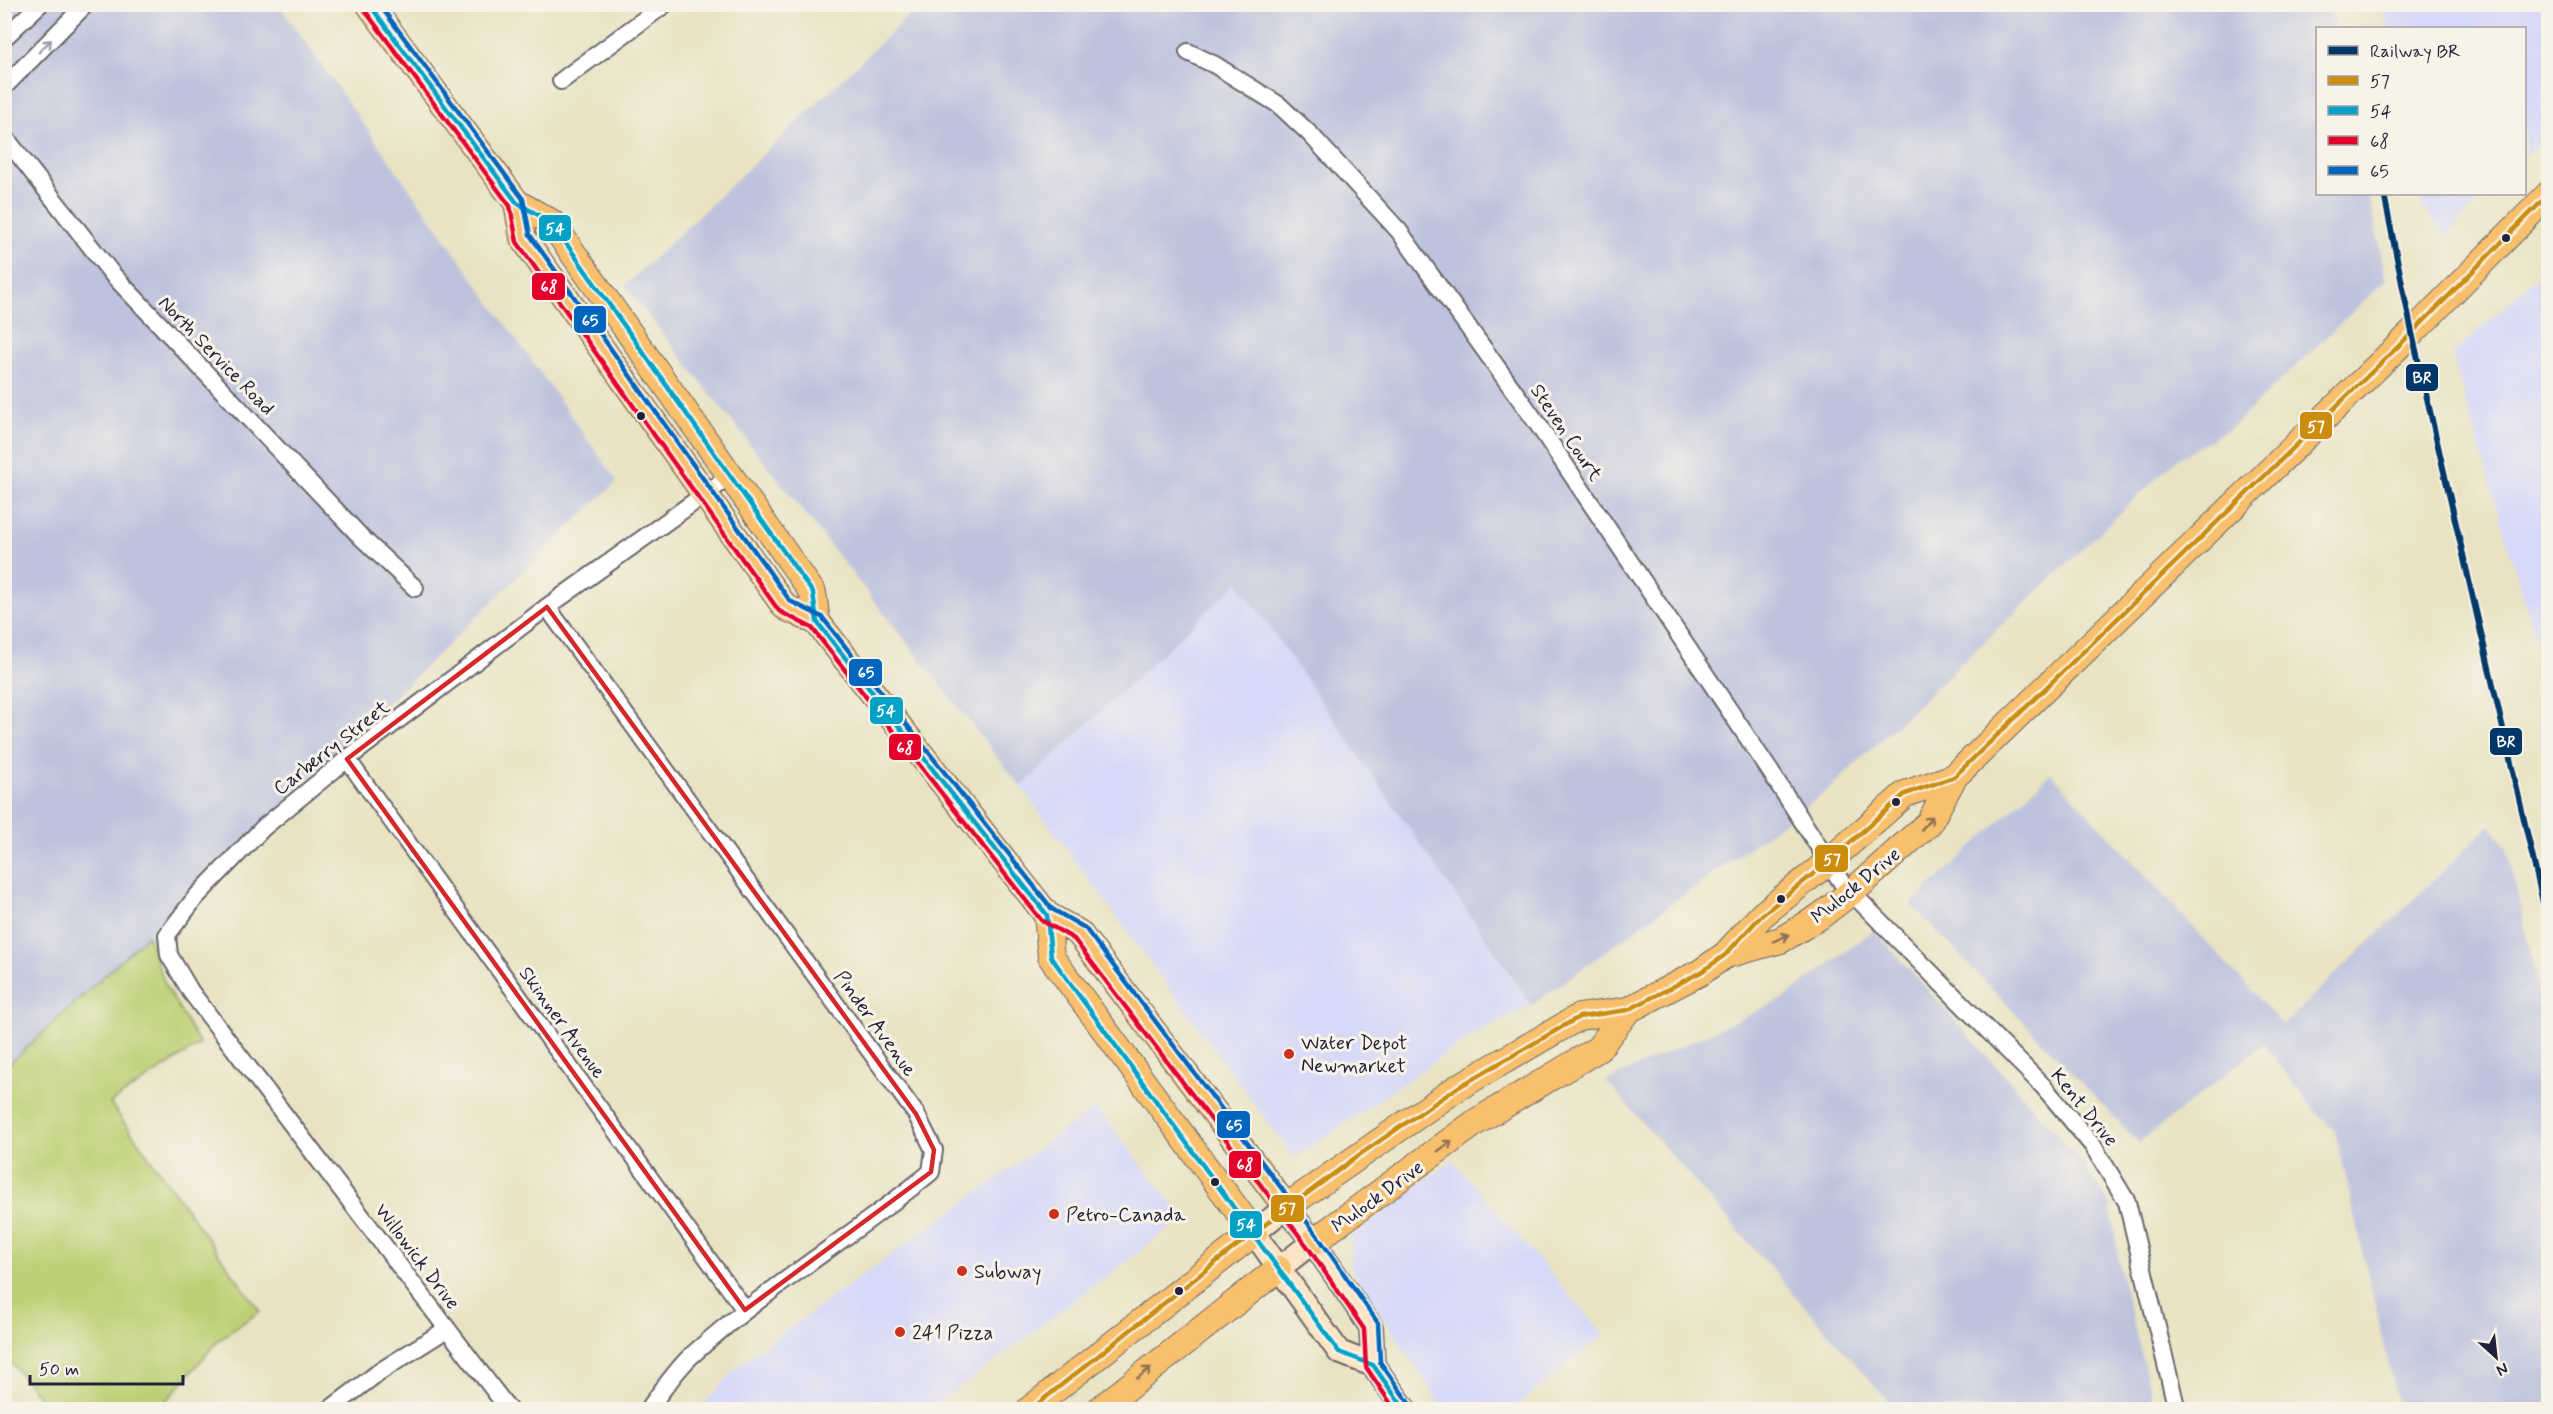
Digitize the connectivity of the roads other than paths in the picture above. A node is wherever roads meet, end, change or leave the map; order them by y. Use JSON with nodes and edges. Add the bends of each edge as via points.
{"nodes":[{"id":1,"x":40,"y":4,"type":"edge"},
{"id":2,"x":86,"y":4,"type":"edge"},
{"id":3,"x":369,"y":4,"type":"edge"},
{"id":4,"x":665,"y":4,"type":"edge"},
{"id":5,"x":4,"y":38,"type":"edge"},
{"id":6,"x":1188,"y":52,"type":"dead end"},
{"id":7,"x":561,"y":81,"type":"dead end"},
{"id":8,"x":4,"y":87,"type":"edge"},
{"id":9,"x":4,"y":136,"type":"edge"},
{"id":10,"x":2548,"y":195,"type":"edge"},
{"id":11,"x":517,"y":203,"type":"junction"},
{"id":12,"x":729,"y":477,"type":"junction"},
{"id":13,"x":705,"y":494,"type":"junction"},
{"id":14,"x":415,"y":588,"type":"dead end"},
{"id":15,"x":547,"y":607,"type":"junction"},
{"id":16,"x":817,"y":622,"type":"junction"},
{"id":17,"x":347,"y":759,"type":"junction"},
{"id":18,"x":1954,"y":777,"type":"junction"},
{"id":19,"x":1828,"y":862,"type":"junction"},
{"id":20,"x":1853,"y":891,"type":"junction"},
{"id":21,"x":1047,"y":915,"type":"junction"},
{"id":22,"x":1725,"y":955,"type":"junction"},
{"id":23,"x":1628,"y":1010,"type":"junction"},
{"id":24,"x":294,"y":1127,"type":"joint"},
{"id":25,"x":1286,"y":1208,"type":"junction"},
{"id":26,"x":1254,"y":1233,"type":"junction"},
{"id":27,"x":1313,"y":1242,"type":"junction"},
{"id":28,"x":1278,"y":1269,"type":"junction"},
{"id":29,"x":745,"y":1310,"type":"junction"},
{"id":30,"x":447,"y":1329,"type":"junction"},
{"id":31,"x":1373,"y":1365,"type":"junction"},
{"id":32,"x":329,"y":1410,"type":"edge"},
{"id":33,"x":508,"y":1410,"type":"edge"},
{"id":34,"x":648,"y":1410,"type":"edge"},
{"id":35,"x":1029,"y":1410,"type":"edge"},
{"id":36,"x":1099,"y":1410,"type":"edge"},
{"id":37,"x":1405,"y":1410,"type":"edge"},
{"id":38,"x":2177,"y":1410,"type":"edge"}],
"edges":[{"from":1,"to":5,"type":"street"},
{"from":8,"to":2,"type":"street","one_way":true},
{"from":3,"to":11,"type":"main road"},
{"from":4,"to":7,"type":"street"},
{"from":6,"to":19,"type":"street","name":"Steven Court","via":[[1279,105],[1399,231],[1537,423]]},
{"from":9,"to":14,"type":"street","name":"North Service Road","via":[[112,275],[362,538]]},
{"from":10,"to":18,"type":"main road","name":"Mulock Drive","via":[[2412,333]]},
{"from":11,"to":12,"type":"main road","via":[[551,222]]},
{"from":11,"to":13,"type":"main road","via":[[523,238]]},
{"from":12,"to":13,"type":"street","name":"Carberry Street"},
{"from":12,"to":16,"type":"main road","via":[[813,593]]},
{"from":13,"to":15,"type":"street","name":"Carberry Street"},
{"from":13,"to":16,"type":"main road","via":[[785,607]]},
{"from":15,"to":17,"type":"street","name":"Carberry Street"},
{"from":15,"to":29,"type":"street","name":"Pinder Avenue","via":[[916,1114],[934,1150],[931,1172]]},
{"from":16,"to":21,"type":"main road"},
{"from":17,"to":24,"type":"street","name":"Carberry Street","via":[[264,827],[196,897],[167,935],[170,955],[191,992]]},
{"from":17,"to":29,"type":"street","name":"Skinner Avenue"},
{"from":18,"to":19,"type":"main road","name":"Mulock Drive","via":[[1905,794]]},
{"from":20,"to":18,"type":"main road","name":"Mulock Drive","one_way":true,"via":[[1929,823]]},
{"from":19,"to":20,"type":"street","name":"Steven Court"},
{"from":19,"to":22,"type":"main road","name":"Mulock Drive","via":[[1762,915]]},
{"from":22,"to":20,"type":"main road","name":"Mulock Drive","one_way":true,"via":[[1781,940]]},
{"from":20,"to":38,"type":"street","name":"Kent Drive","via":[[2043,1086],[2093,1146],[2127,1202]]},
{"from":21,"to":25,"type":"main road","via":[[1079,933]]},
{"from":21,"to":26,"type":"main road","via":[[1051,957]]},
{"from":22,"to":23,"type":"main road","name":"Mulock Drive"},
{"from":23,"to":25,"type":"main road","name":"Mulock Drive","via":[[1579,1017],[1457,1088]]},
{"from":27,"to":23,"type":"main road","name":"Mulock Drive","one_way":true,"via":[[1476,1122],[1598,1049]]},
{"from":24,"to":30,"type":"street","name":"Willowick Drive"},
{"from":25,"to":26,"type":"main road","name":"Mulock Drive"},
{"from":25,"to":27,"type":"main road"},
{"from":26,"to":28,"type":"main road"},
{"from":26,"to":35,"type":"main road","name":"Mulock Drive"},
{"from":27,"to":28,"type":"main road","name":"Mulock Drive"},
{"from":27,"to":31,"type":"main road","via":[[1371,1327]]},
{"from":28,"to":31,"type":"main road","via":[[1339,1352]]},
{"from":36,"to":28,"type":"main road","name":"Mulock Drive","one_way":true},
{"from":29,"to":34,"type":"street","name":"Pinder Avenue","via":[[690,1357]]},
{"from":30,"to":32,"type":"street","via":[[379,1372]]},
{"from":30,"to":33,"type":"street","name":"Willowick Drive"},
{"from":31,"to":37,"type":"main road"}]}
